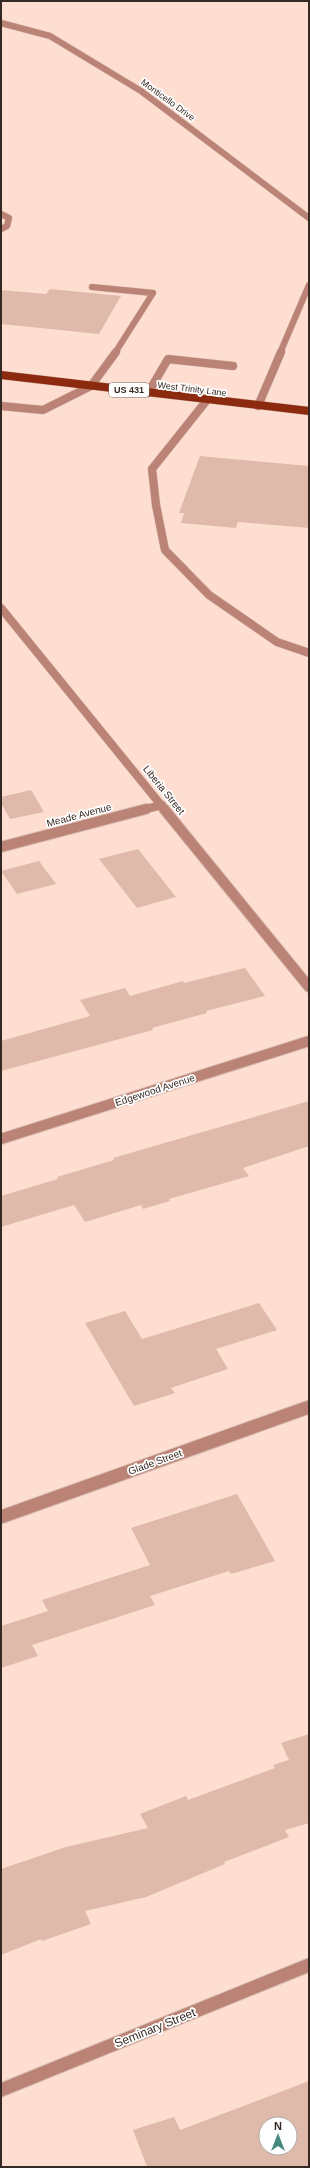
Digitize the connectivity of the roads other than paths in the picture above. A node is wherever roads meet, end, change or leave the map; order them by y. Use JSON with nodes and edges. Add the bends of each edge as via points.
{"nodes":[{"id":1,"x":1,"y":23,"type":"edge"},
{"id":2,"x":1,"y":214,"type":"edge"},
{"id":3,"x":309,"y":217,"type":"edge"},
{"id":4,"x":1,"y":229,"type":"edge"},
{"id":5,"x":309,"y":285,"type":"edge"},
{"id":6,"x":92,"y":287,"type":"dead end"},
{"id":7,"x":233,"y":366,"type":"dead end"},
{"id":8,"x":1,"y":375,"type":"edge"},
{"id":9,"x":91,"y":386,"type":"junction"},
{"id":10,"x":148,"y":393,"type":"junction"},
{"id":11,"x":208,"y":400,"type":"junction"},
{"id":12,"x":1,"y":406,"type":"edge"},
{"id":13,"x":258,"y":406,"type":"junction"},
{"id":14,"x":309,"y":411,"type":"edge"},
{"id":15,"x":1,"y":608,"type":"edge"},
{"id":16,"x":309,"y":653,"type":"edge"},
{"id":17,"x":162,"y":805,"type":"junction"},
{"id":18,"x":1,"y":847,"type":"edge"},
{"id":19,"x":309,"y":987,"type":"edge"},
{"id":20,"x":309,"y":1042,"type":"edge"},
{"id":21,"x":1,"y":1139,"type":"edge"},
{"id":22,"x":309,"y":1407,"type":"edge"},
{"id":23,"x":1,"y":1517,"type":"edge"},
{"id":24,"x":309,"y":1965,"type":"edge"},
{"id":25,"x":1,"y":2090,"type":"edge"}],
"edges":[{"from":1,"to":3,"type":"street","name":"Monticello Drive","via":[[50,36],[142,91]]},
{"from":2,"to":4,"type":"street","via":[[9,218],[7,226]]},
{"from":5,"to":13,"type":"street"},
{"from":6,"to":9,"type":"street","via":[[153,292],[117,351]]},
{"from":7,"to":10,"type":"street","via":[[168,359]]},
{"from":8,"to":9,"type":"main road","name":"West Trinity Lane","number":"US 431"},
{"from":9,"to":10,"type":"main road","name":"West Trinity Lane","number":"US 431"},
{"from":9,"to":12,"type":"street","via":[[43,410]]},
{"from":10,"to":11,"type":"main road","name":"West Trinity Lane","number":"US 431"},
{"from":11,"to":13,"type":"main road","name":"West Trinity Lane","number":"US 431"},
{"from":11,"to":16,"type":"street","via":[[152,469],[165,550],[209,595],[277,642]]},
{"from":13,"to":14,"type":"main road","name":"West Trinity Lane","number":"US 431"},
{"from":15,"to":17,"type":"street","name":"Liberia Street"},
{"from":17,"to":18,"type":"street","name":"Meade Avenue"},
{"from":17,"to":19,"type":"street","name":"Liberia Street"},
{"from":20,"to":21,"type":"street","name":"Edgewood Avenue"},
{"from":22,"to":23,"type":"street","name":"Glade Street"},
{"from":24,"to":25,"type":"street","name":"Seminary Street"}]}
